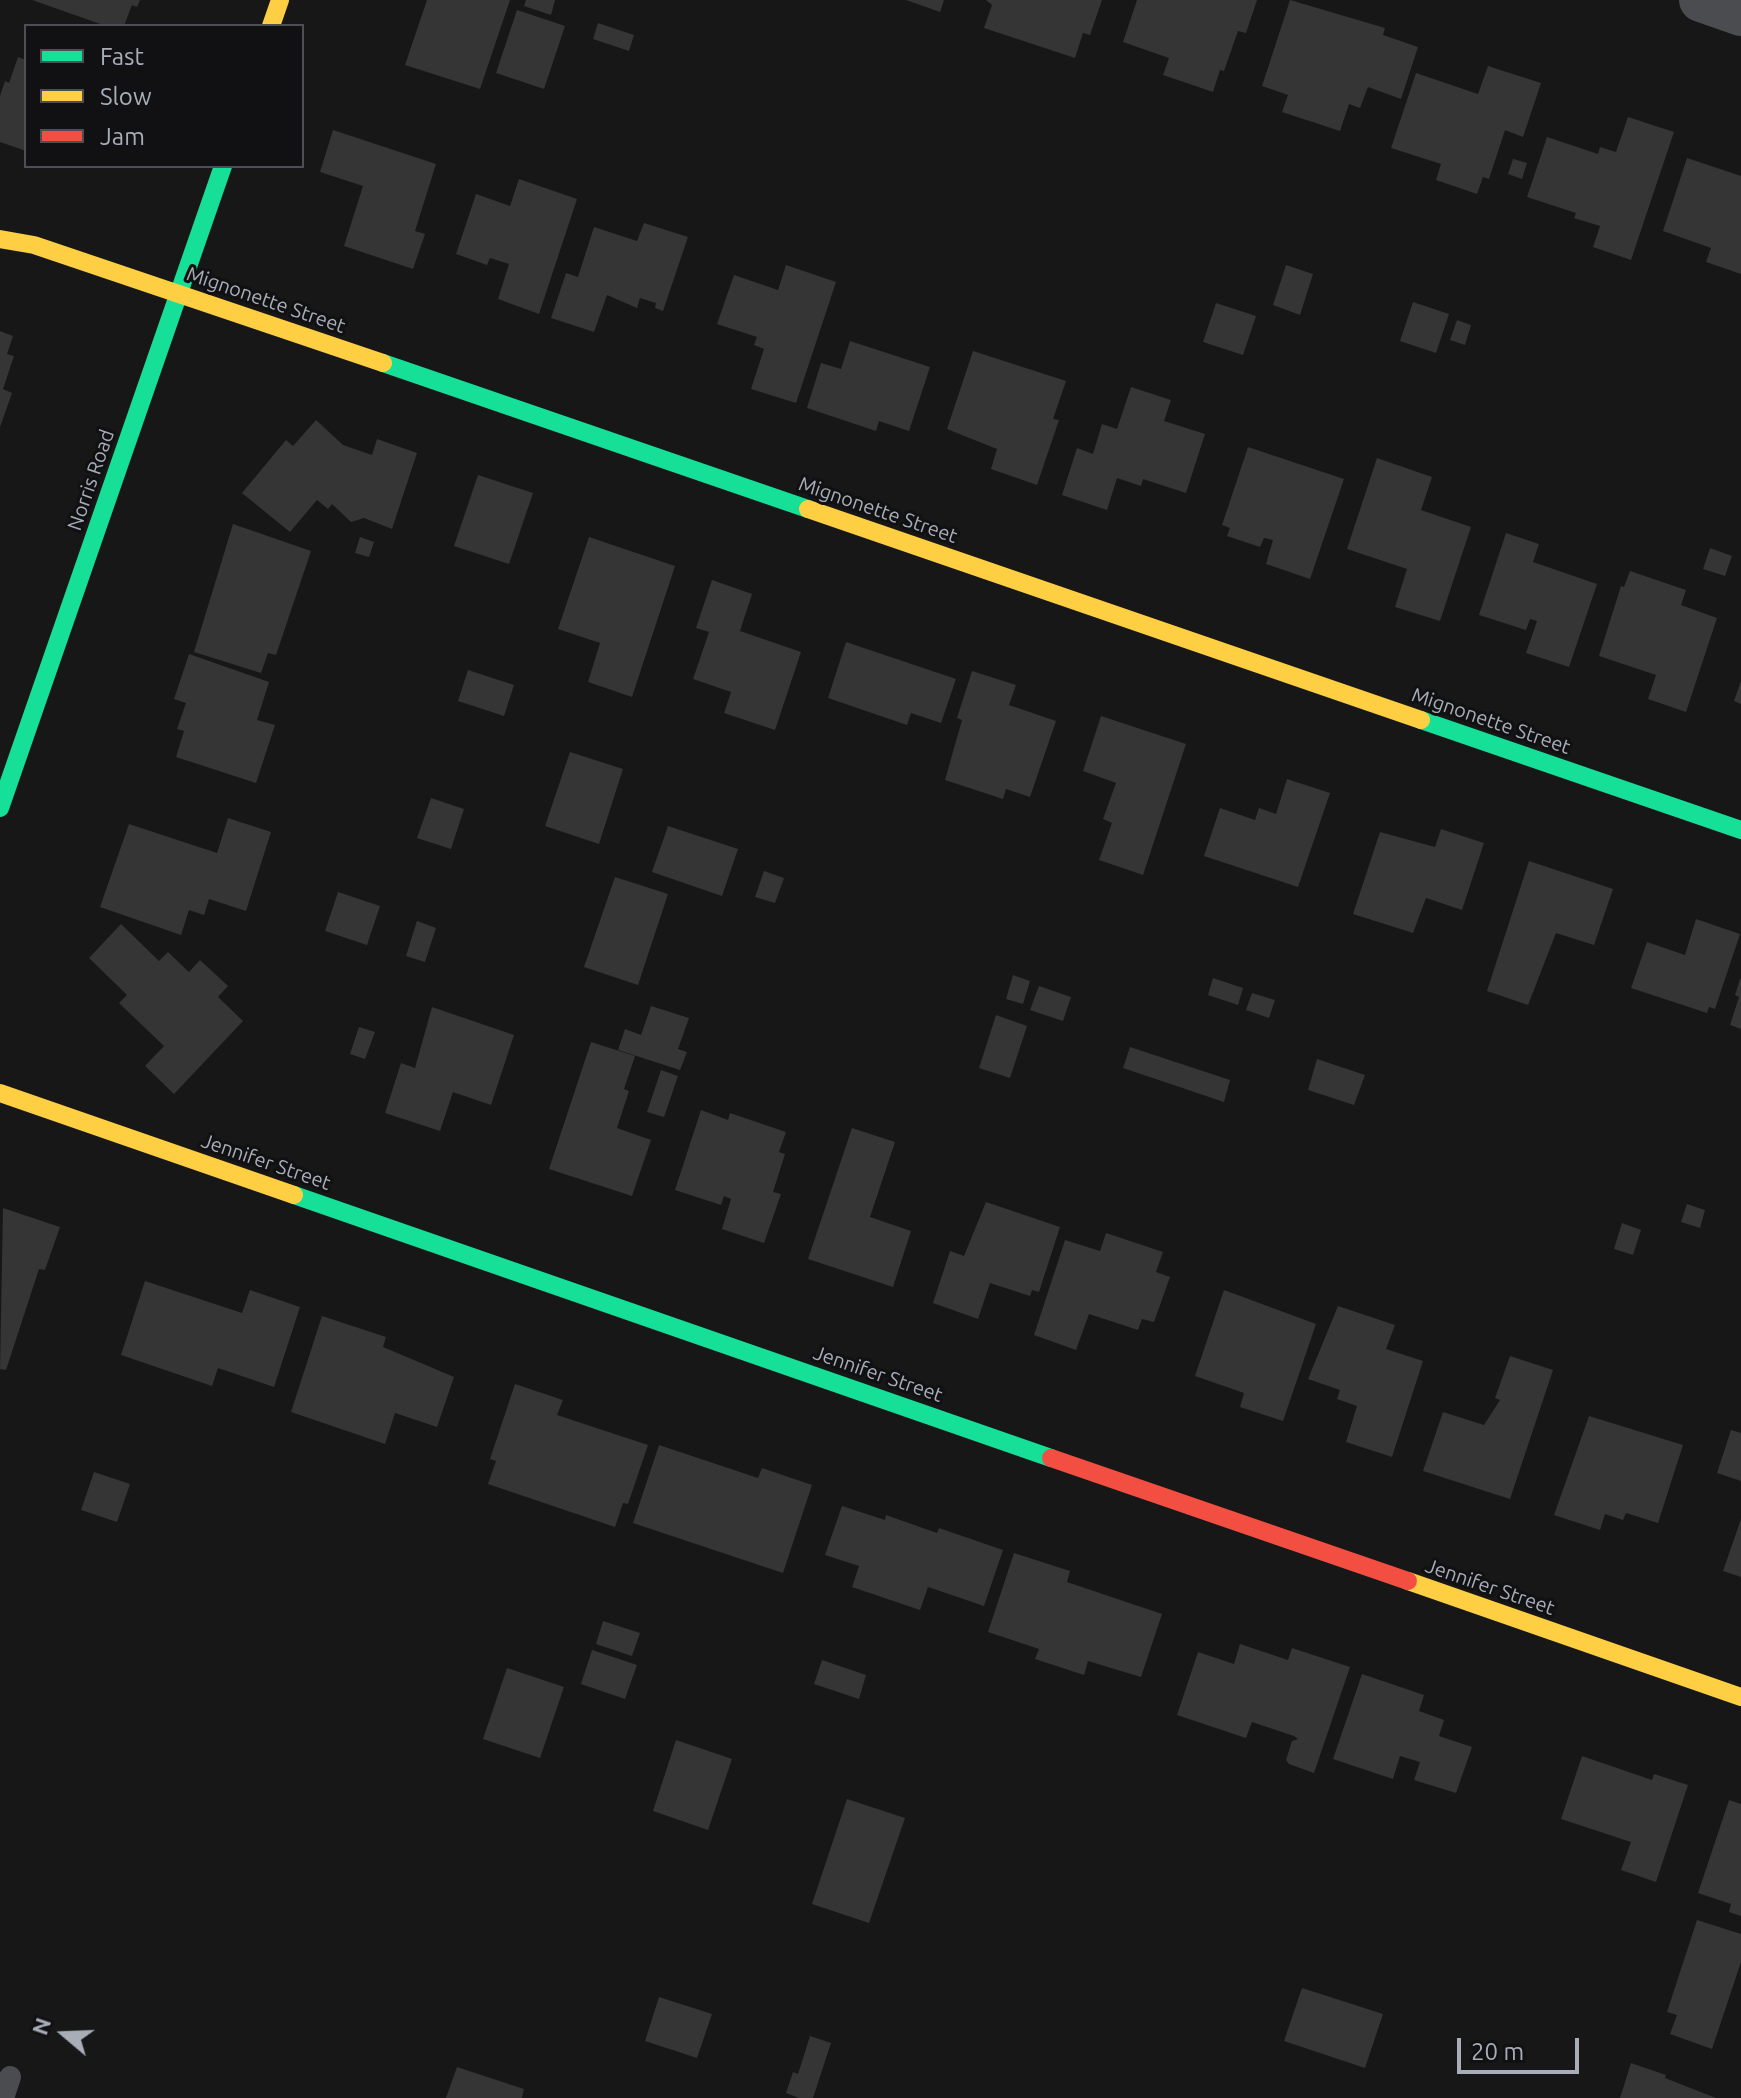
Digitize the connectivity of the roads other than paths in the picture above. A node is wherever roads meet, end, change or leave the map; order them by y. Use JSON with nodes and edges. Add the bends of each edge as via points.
{"nodes":[{"id":1,"x":280,"y":0,"type":"edge"},
{"id":2,"x":1701,"y":0,"type":"edge"},
{"id":3,"x":1741,"y":14,"type":"edge"},
{"id":4,"x":272,"y":24,"type":"edge"},
{"id":5,"x":222,"y":168,"type":"edge"},
{"id":6,"x":0,"y":239,"type":"edge"},
{"id":7,"x":179,"y":293,"type":"junction"},
{"id":8,"x":0,"y":808,"type":"edge"},
{"id":9,"x":1741,"y":830,"type":"edge"},
{"id":10,"x":0,"y":1093,"type":"edge"},
{"id":11,"x":1741,"y":1697,"type":"edge"}],
"edges":[{"from":1,"to":4,"type":"street"},
{"from":2,"to":3,"type":"street"},
{"from":5,"to":7,"type":"street","name":"Norris Road"},
{"from":6,"to":7,"type":"street","name":"Mignonette Street","via":[[34,245]]},
{"from":7,"to":8,"type":"street","name":"Norris Road"},
{"from":7,"to":9,"type":"street","name":"Mignonette Street"},
{"from":10,"to":11,"type":"street","name":"Jennifer Street"}]}
